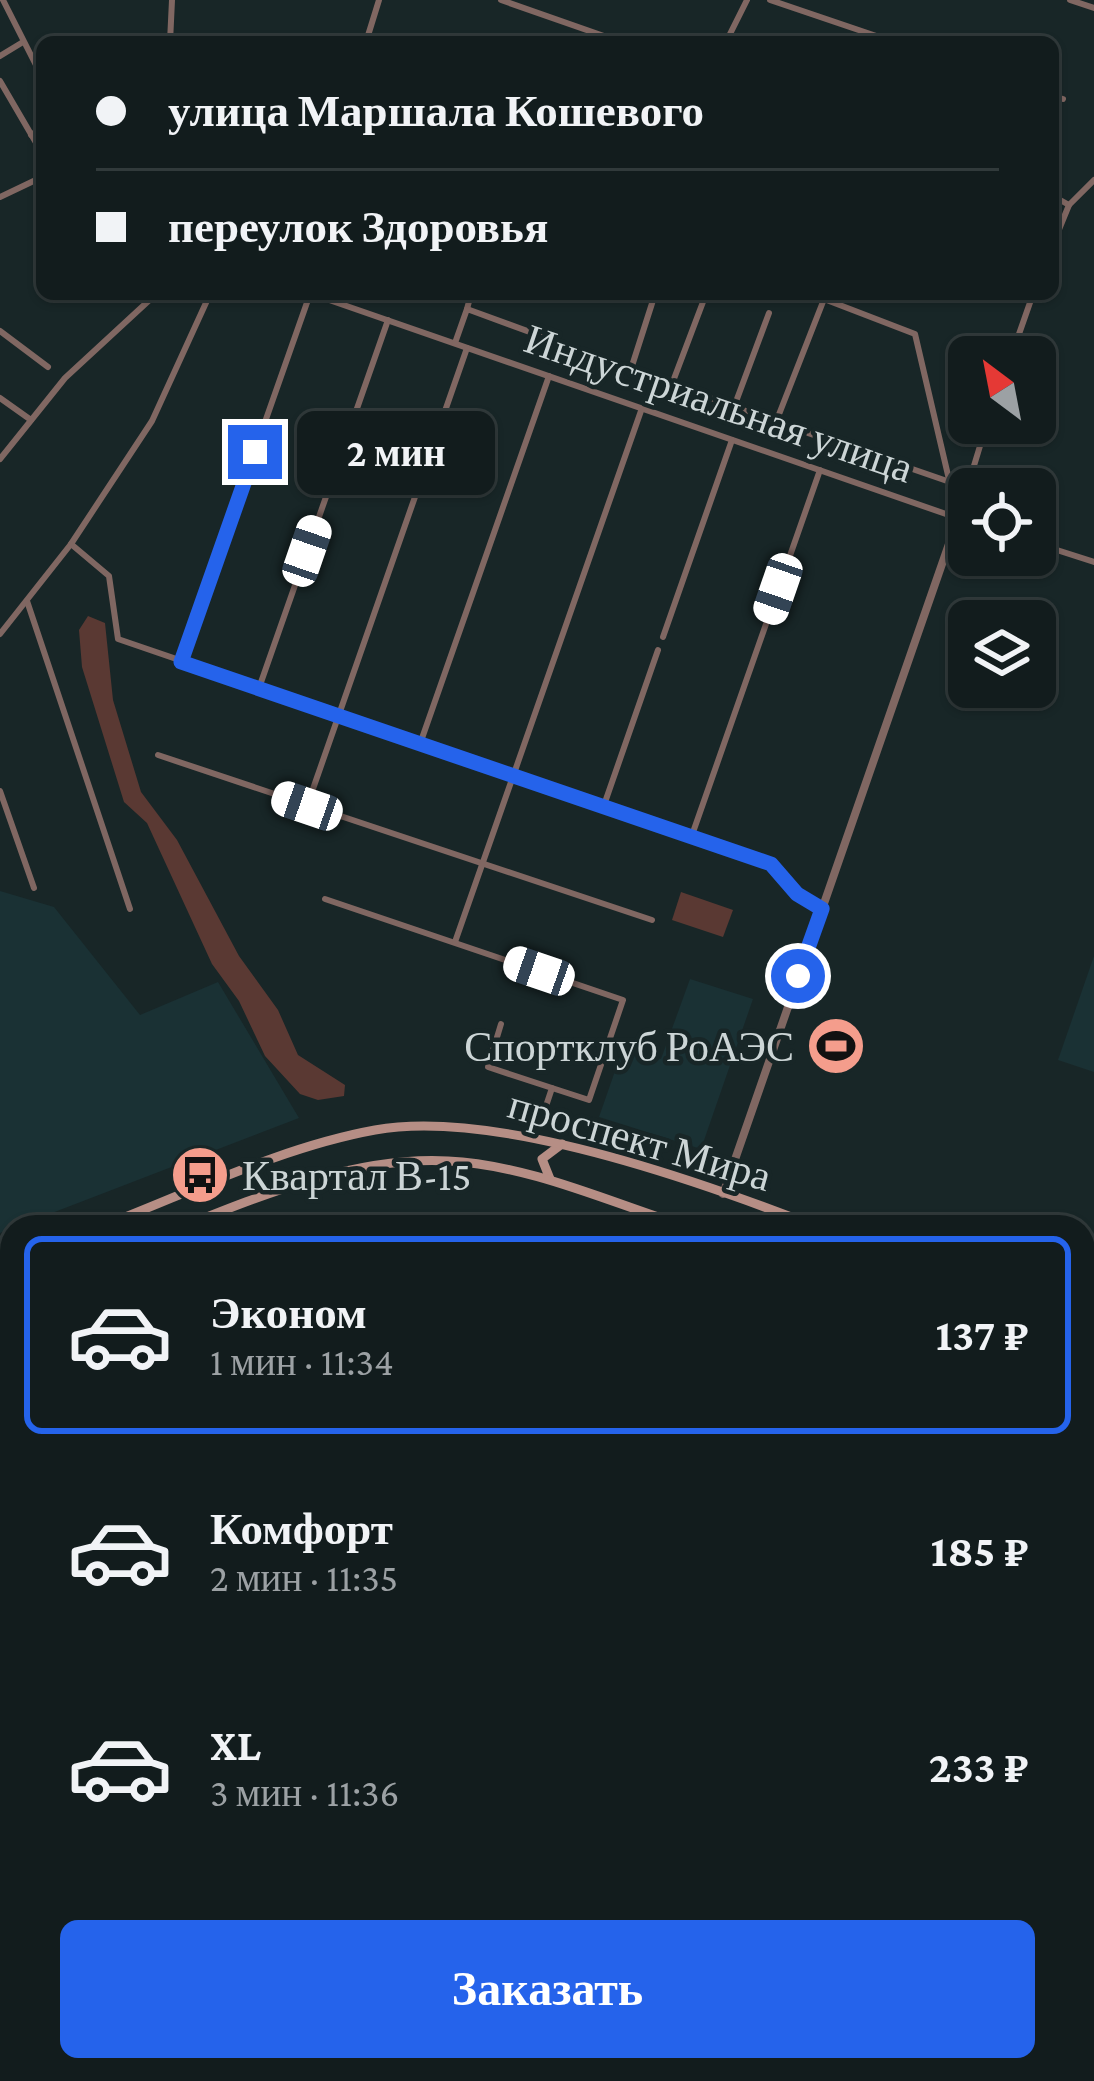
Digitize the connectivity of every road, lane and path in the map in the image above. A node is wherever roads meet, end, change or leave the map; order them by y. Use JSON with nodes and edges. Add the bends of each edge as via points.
{"nodes":[{"id":1,"x":172,"y":0,"type":"edge"},
{"id":2,"x":379,"y":0,"type":"edge"},
{"id":3,"x":501,"y":0,"type":"edge"},
{"id":4,"x":748,"y":0,"type":"edge"},
{"id":5,"x":770,"y":0,"type":"edge"},
{"id":6,"x":1070,"y":0,"type":"edge"},
{"id":7,"x":7,"y":1,"type":"edge"},
{"id":8,"x":1094,"y":8,"type":"edge"},
{"id":9,"x":170,"y":36,"type":"edge"},
{"id":10,"x":368,"y":36,"type":"edge"},
{"id":11,"x":604,"y":36,"type":"edge"},
{"id":12,"x":729,"y":36,"type":"edge"},
{"id":13,"x":876,"y":36,"type":"edge"},
{"id":14,"x":24,"y":41,"type":"junction"},
{"id":15,"x":0,"y":56,"type":"edge"},
{"id":16,"x":36,"y":65,"type":"edge"},
{"id":17,"x":0,"y":81,"type":"edge"},
{"id":18,"x":1059,"y":98,"type":"edge"},
{"id":19,"x":1063,"y":99,"type":"dead end"},
{"id":20,"x":36,"y":132,"type":"edge"},
{"id":21,"x":32,"y":135,"type":"junction"},
{"id":22,"x":36,"y":142,"type":"edge"},
{"id":23,"x":36,"y":180,"type":"edge"},
{"id":24,"x":1094,"y":180,"type":"edge"},
{"id":25,"x":2,"y":196,"type":"edge"},
{"id":26,"x":1059,"y":199,"type":"edge"},
{"id":27,"x":1069,"y":205,"type":"junction"},
{"id":28,"x":1059,"y":229,"type":"edge"},
{"id":29,"x":149,"y":300,"type":"edge"},
{"id":30,"x":208,"y":300,"type":"edge"},
{"id":31,"x":309,"y":300,"type":"edge"},
{"id":32,"x":329,"y":300,"type":"edge"},
{"id":33,"x":469,"y":300,"type":"edge"},
{"id":34,"x":653,"y":300,"type":"edge"},
{"id":35,"x":704,"y":300,"type":"edge"},
{"id":36,"x":824,"y":300,"type":"edge"},
{"id":37,"x":835,"y":300,"type":"edge"},
{"id":38,"x":1032,"y":300,"type":"edge"},
{"id":39,"x":467,"y":309,"type":"junction"},
{"id":40,"x":769,"y":314,"type":"dead end"},
{"id":41,"x":388,"y":320,"type":"junction"},
{"id":42,"x":0,"y":332,"type":"edge"},
{"id":43,"x":1019,"y":336,"type":"edge"},
{"id":44,"x":455,"y":344,"type":"junction"},
{"id":45,"x":467,"y":347,"type":"junction"},
{"id":46,"x":48,"y":367,"type":"dead end"},
{"id":47,"x":632,"y":369,"type":"junction"},
{"id":48,"x":549,"y":376,"type":"junction"},
{"id":49,"x":672,"y":384,"type":"junction"},
{"id":50,"x":0,"y":398,"type":"edge"},
{"id":51,"x":734,"y":407,"type":"junction"},
{"id":52,"x":642,"y":409,"type":"junction"},
{"id":53,"x":31,"y":420,"type":"junction"},
{"id":54,"x":776,"y":422,"type":"junction"},
{"id":55,"x":732,"y":440,"type":"junction"},
{"id":56,"x":0,"y":460,"type":"edge"},
{"id":57,"x":820,"y":470,"type":"junction"},
{"id":58,"x":948,"y":474,"type":"edge"},
{"id":59,"x":948,"y":481,"type":"edge"},
{"id":60,"x":948,"y":515,"type":"edge"},
{"id":61,"x":948,"y":541,"type":"edge"},
{"id":62,"x":71,"y":544,"type":"junction"},
{"id":63,"x":1056,"y":550,"type":"edge"},
{"id":64,"x":1094,"y":562,"type":"edge"},
{"id":65,"x":27,"y":601,"type":"junction"},
{"id":66,"x":0,"y":634,"type":"edge"},
{"id":67,"x":663,"y":638,"type":"dead end"},
{"id":68,"x":658,"y":650,"type":"dead end"},
{"id":69,"x":181,"y":662,"type":"junction"},
{"id":70,"x":259,"y":688,"type":"junction"},
{"id":71,"x":338,"y":716,"type":"junction"},
{"id":72,"x":420,"y":744,"type":"junction"},
{"id":73,"x":158,"y":755,"type":"dead end"},
{"id":74,"x":513,"y":776,"type":"junction"},
{"id":75,"x":0,"y":791,"type":"edge"},
{"id":76,"x":307,"y":806,"type":"junction"},
{"id":77,"x":603,"y":808,"type":"junction"},
{"id":78,"x":691,"y":838,"type":"junction"},
{"id":79,"x":484,"y":863,"type":"junction"},
{"id":80,"x":34,"y":888,"type":"dead end"},
{"id":81,"x":326,"y":899,"type":"dead end"},
{"id":82,"x":821,"y":908,"type":"junction"},
{"id":83,"x":130,"y":909,"type":"dead end"},
{"id":84,"x":652,"y":920,"type":"dead end"},
{"id":85,"x":455,"y":942,"type":"junction"},
{"id":86,"x":501,"y":1024,"type":"dead end"},
{"id":87,"x":552,"y":1088,"type":"junction"},
{"id":88,"x":553,"y":1125,"type":"dead end"},
{"id":89,"x":562,"y":1144,"type":"junction"},
{"id":90,"x":553,"y":1183,"type":"junction"},
{"id":91,"x":722,"y":1194,"type":"junction"},
{"id":92,"x":131,"y":1215,"type":"edge"},
{"id":93,"x":215,"y":1215,"type":"edge"},
{"id":94,"x":651,"y":1215,"type":"edge"},
{"id":95,"x":780,"y":1215,"type":"edge"}],
"edges":[{"from":1,"to":9,"type":"street"},
{"from":2,"to":10,"type":"street"},
{"from":3,"to":11,"type":"street"},
{"from":4,"to":12,"type":"street"},
{"from":5,"to":13,"type":"street"},
{"from":6,"to":8,"type":"street"},
{"from":7,"to":14,"type":"street"},
{"from":14,"to":15,"type":"street"},
{"from":14,"to":16,"type":"street"},
{"from":17,"to":21,"type":"street"},
{"from":18,"to":19,"type":"street"},
{"from":20,"to":21,"type":"street"},
{"from":21,"to":22,"type":"street"},
{"from":23,"to":25,"type":"street"},
{"from":24,"to":27,"type":"street"},
{"from":26,"to":27,"type":"street"},
{"from":27,"to":28,"type":"street"},
{"from":29,"to":53,"type":"street"},
{"from":30,"to":62,"type":"street","via":[[152,421]]},
{"from":31,"to":69,"type":"street"},
{"from":32,"to":41,"type":"street","name":"Индустриальная улица"},
{"from":33,"to":39,"type":"street"},
{"from":34,"to":47,"type":"street"},
{"from":35,"to":49,"type":"street"},
{"from":36,"to":54,"type":"street"},
{"from":37,"to":58,"type":"street","via":[[915,334]]},
{"from":38,"to":43,"type":"street"},
{"from":39,"to":44,"type":"street"},
{"from":39,"to":47,"type":"street"},
{"from":40,"to":51,"type":"street"},
{"from":41,"to":44,"type":"street","name":"Индустриальная улица"},
{"from":41,"to":70,"type":"street"},
{"from":42,"to":46,"type":"street"},
{"from":44,"to":45,"type":"street","name":"Индустриальная улица"},
{"from":45,"to":48,"type":"street","name":"Индустриальная улица"},
{"from":45,"to":71,"type":"street"},
{"from":47,"to":49,"type":"street"},
{"from":48,"to":52,"type":"street","name":"Индустриальная улица"},
{"from":48,"to":72,"type":"street"},
{"from":49,"to":51,"type":"street"},
{"from":50,"to":53,"type":"street"},
{"from":51,"to":54,"type":"street"},
{"from":52,"to":55,"type":"street","name":"Индустриальная улица"},
{"from":52,"to":74,"type":"street"},
{"from":53,"to":56,"type":"street"},
{"from":54,"to":59,"type":"street"},
{"from":55,"to":57,"type":"street","name":"Индустриальная улица"},
{"from":55,"to":67,"type":"street"},
{"from":57,"to":60,"type":"street","name":"Индустриальная улица"},
{"from":57,"to":78,"type":"street"},
{"from":61,"to":82,"type":"street"},
{"from":62,"to":65,"type":"street"},
{"from":62,"to":69,"type":"street","via":[[109,576],[118,639]]},
{"from":63,"to":64,"type":"street"},
{"from":65,"to":66,"type":"street"},
{"from":65,"to":83,"type":"street"},
{"from":68,"to":77,"type":"street"},
{"from":69,"to":70,"type":"street"},
{"from":70,"to":71,"type":"street"},
{"from":71,"to":72,"type":"street"},
{"from":71,"to":76,"type":"street"},
{"from":72,"to":74,"type":"street"},
{"from":73,"to":76,"type":"street"},
{"from":74,"to":77,"type":"street"},
{"from":74,"to":79,"type":"street"},
{"from":75,"to":80,"type":"street"},
{"from":76,"to":79,"type":"street"},
{"from":77,"to":78,"type":"street"},
{"from":78,"to":82,"type":"street","via":[[771,864]]},
{"from":79,"to":84,"type":"street"},
{"from":79,"to":85,"type":"street"},
{"from":81,"to":85,"type":"street"},
{"from":82,"to":91,"type":"street"},
{"from":85,"to":87,"type":"street","via":[[623,1000],[589,1100]]},
{"from":86,"to":87,"type":"street","via":[[488,1066]]},
{"from":87,"to":88,"type":"street","via":[[546,1106]]},
{"from":89,"to":90,"type":"main road","via":[[542,1159]]},
{"from":89,"to":91,"type":"main road","name":"проспект Мира"},
{"from":89,"to":92,"type":"main road","name":"проспект Мира","via":[[469,1127],[378,1130],[304,1149]]},
{"from":90,"to":93,"type":"main road","name":"проспект Мира","via":[[451,1161],[381,1164]]},
{"from":90,"to":94,"type":"main road","name":"проспект Мира"},
{"from":91,"to":95,"type":"main road","name":"проспект Мира"}]}
